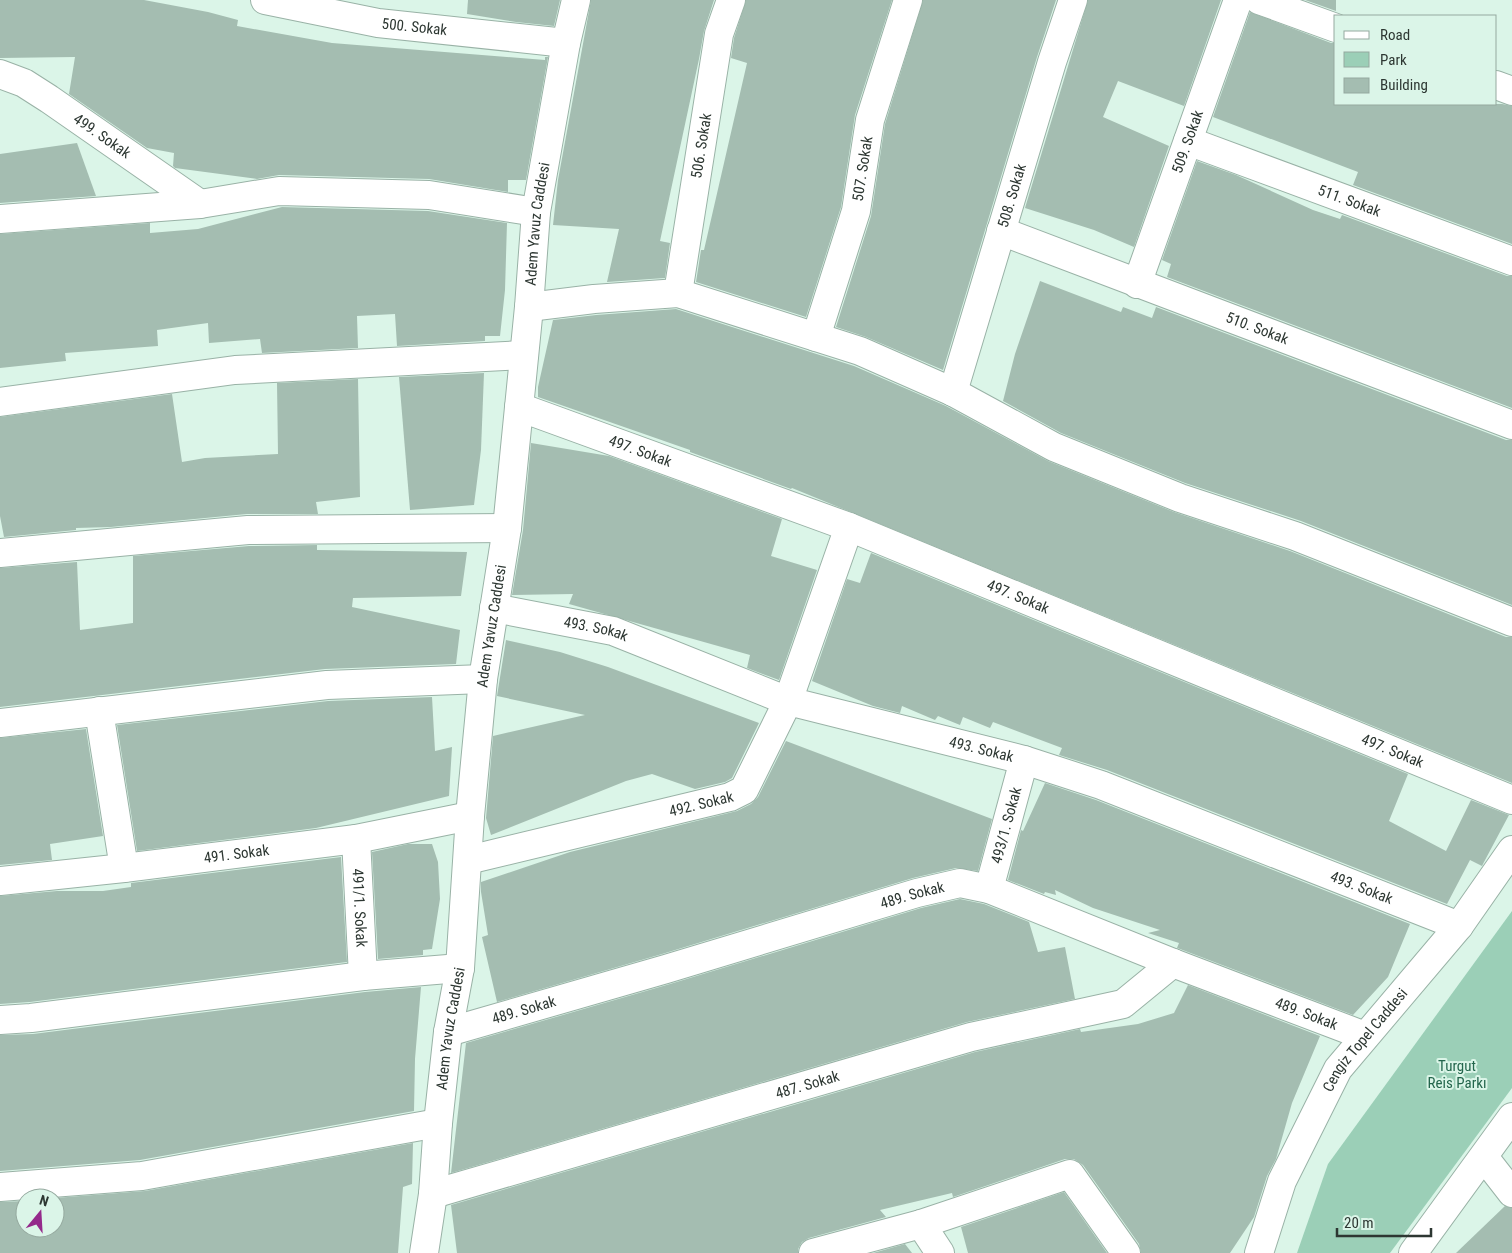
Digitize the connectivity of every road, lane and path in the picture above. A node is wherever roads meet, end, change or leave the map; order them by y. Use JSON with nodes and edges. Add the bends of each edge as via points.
{"nodes":[{"id":1,"x":265,"y":0,"type":"edge"},
{"id":2,"x":576,"y":0,"type":"edge"},
{"id":3,"x":731,"y":0,"type":"edge"},
{"id":4,"x":908,"y":0,"type":"edge"},
{"id":5,"x":1073,"y":0,"type":"edge"},
{"id":6,"x":1238,"y":0,"type":"edge"},
{"id":7,"x":1259,"y":0,"type":"edge"},
{"id":8,"x":1334,"y":27,"type":"edge"},
{"id":9,"x":566,"y":43,"type":"junction"},
{"id":10,"x":0,"y":74,"type":"edge"},
{"id":11,"x":1497,"y":85,"type":"edge"},
{"id":12,"x":1512,"y":91,"type":"edge"},
{"id":13,"x":1188,"y":141,"type":"junction"},
{"id":14,"x":200,"y":204,"type":"junction"},
{"id":15,"x":536,"y":212,"type":"junction"},
{"id":16,"x":0,"y":219,"type":"edge"},
{"id":17,"x":1001,"y":232,"type":"junction"},
{"id":18,"x":1512,"y":261,"type":"edge"},
{"id":19,"x":1137,"y":284,"type":"junction"},
{"id":20,"x":678,"y":293,"type":"junction"},
{"id":21,"x":529,"y":308,"type":"junction"},
{"id":22,"x":816,"y":337,"type":"junction"},
{"id":23,"x":524,"y":355,"type":"junction"},
{"id":24,"x":953,"y":392,"type":"junction"},
{"id":25,"x":0,"y":402,"type":"edge"},
{"id":26,"x":519,"y":407,"type":"junction"},
{"id":27,"x":1512,"y":425,"type":"edge"},
{"id":28,"x":849,"y":527,"type":"junction"},
{"id":29,"x":507,"y":528,"type":"junction"},
{"id":30,"x":0,"y":553,"type":"edge"},
{"id":31,"x":494,"y":608,"type":"junction"},
{"id":32,"x":1512,"y":622,"type":"edge"},
{"id":33,"x":483,"y":679,"type":"junction"},
{"id":34,"x":788,"y":701,"type":"junction"},
{"id":35,"x":99,"y":711,"type":"junction"},
{"id":36,"x":0,"y":723,"type":"edge"},
{"id":37,"x":1024,"y":760,"type":"junction"},
{"id":38,"x":1512,"y":800,"type":"edge"},
{"id":39,"x":470,"y":816,"type":"junction"},
{"id":40,"x":356,"y":839,"type":"junction"},
{"id":41,"x":1512,"y":850,"type":"edge"},
{"id":42,"x":468,"y":860,"type":"junction"},
{"id":43,"x":124,"y":868,"type":"junction"},
{"id":44,"x":0,"y":881,"type":"edge"},
{"id":45,"x":989,"y":889,"type":"junction"},
{"id":46,"x":1459,"y":926,"type":"junction"},
{"id":47,"x":1174,"y":963,"type":"junction"},
{"id":48,"x":460,"y":968,"type":"junction"},
{"id":49,"x":363,"y":976,"type":"junction"},
{"id":50,"x":0,"y":1020,"type":"edge"},
{"id":51,"x":448,"y":1032,"type":"junction"},
{"id":52,"x":1365,"y":1036,"type":"junction"},
{"id":53,"x":1512,"y":1117,"type":"edge"},
{"id":54,"x":438,"y":1123,"type":"junction"},
{"id":55,"x":1484,"y":1157,"type":"junction"},
{"id":56,"x":0,"y":1187,"type":"edge"},
{"id":57,"x":1512,"y":1193,"type":"edge"},
{"id":58,"x":433,"y":1194,"type":"junction"},
{"id":59,"x":920,"y":1224,"type":"junction"},
{"id":60,"x":424,"y":1253,"type":"edge"},
{"id":61,"x":813,"y":1253,"type":"edge"},
{"id":62,"x":940,"y":1253,"type":"edge"},
{"id":63,"x":1126,"y":1253,"type":"edge"},
{"id":64,"x":1259,"y":1253,"type":"edge"},
{"id":65,"x":1414,"y":1253,"type":"edge"}],
"edges":[{"from":1,"to":9,"type":"street","name":"500. Sokak","via":[[378,23]]},
{"from":2,"to":9,"type":"street","name":"Adem Yavuz Caddesi"},
{"from":3,"to":20,"type":"street","name":"506. Sokak","via":[[719,34]]},
{"from":4,"to":22,"type":"street","name":"507. Sokak","via":[[870,120],[856,211]]},
{"from":5,"to":17,"type":"street","name":"508. Sokak"},
{"from":6,"to":13,"type":"street","name":"509. Sokak"},
{"from":7,"to":8,"type":"street"},
{"from":9,"to":15,"type":"street","name":"Adem Yavuz Caddesi"},
{"from":10,"to":14,"type":"street","name":"499. Sokak","via":[[43,95]]},
{"from":11,"to":12,"type":"street"},
{"from":13,"to":18,"type":"street","name":"511. Sokak"},
{"from":13,"to":19,"type":"street","name":"509. Sokak"},
{"from":14,"to":15,"type":"street","via":[[279,191],[429,195]]},
{"from":14,"to":16,"type":"street"},
{"from":15,"to":21,"type":"street","name":"Adem Yavuz Caddesi"},
{"from":17,"to":19,"type":"street","name":"510. Sokak"},
{"from":17,"to":24,"type":"street","name":"508. Sokak"},
{"from":19,"to":27,"type":"street","name":"510. Sokak"},
{"from":20,"to":21,"type":"street"},
{"from":20,"to":22,"type":"street"},
{"from":21,"to":23,"type":"street","name":"Adem Yavuz Caddesi"},
{"from":22,"to":24,"type":"street","via":[[860,351]]},
{"from":23,"to":25,"type":"street","via":[[236,370]]},
{"from":23,"to":26,"type":"street","name":"Adem Yavuz Caddesi"},
{"from":24,"to":32,"type":"street","via":[[1054,447],[1180,498],[1295,536]]},
{"from":26,"to":28,"type":"street","name":"497. Sokak"},
{"from":26,"to":29,"type":"street","name":"Adem Yavuz Caddesi"},
{"from":28,"to":34,"type":"street","name":"492. Sokak"},
{"from":28,"to":38,"type":"street","name":"497. Sokak"},
{"from":29,"to":30,"type":"street","via":[[248,530]]},
{"from":29,"to":31,"type":"street","name":"Adem Yavuz Caddesi"},
{"from":31,"to":33,"type":"street","name":"Adem Yavuz Caddesi"},
{"from":31,"to":34,"type":"street","name":"493. Sokak","via":[[613,631]]},
{"from":33,"to":35,"type":"street","via":[[327,685]]},
{"from":33,"to":39,"type":"street","name":"Adem Yavuz Caddesi"},
{"from":34,"to":37,"type":"street","name":"493. Sokak"},
{"from":34,"to":42,"type":"street","name":"492. Sokak","via":[[744,790],[730,797]]},
{"from":35,"to":36,"type":"street"},
{"from":35,"to":43,"type":"street"},
{"from":37,"to":45,"type":"street","name":"493/1. Sokak"},
{"from":37,"to":46,"type":"street","name":"493. Sokak","via":[[1101,785]]},
{"from":39,"to":40,"type":"street","name":"491. Sokak"},
{"from":39,"to":42,"type":"street","name":"Adem Yavuz Caddesi"},
{"from":40,"to":43,"type":"street","name":"491. Sokak"},
{"from":40,"to":49,"type":"street","name":"491/1. Sokak"},
{"from":41,"to":46,"type":"street","name":"Cengiz Topel Caddesi"},
{"from":42,"to":48,"type":"street","name":"Adem Yavuz Caddesi"},
{"from":43,"to":44,"type":"street","name":"491. Sokak"},
{"from":45,"to":47,"type":"street","name":"489. Sokak"},
{"from":45,"to":51,"type":"street","name":"489. Sokak","via":[[960,883],[917,892]]},
{"from":46,"to":52,"type":"street","name":"Cengiz Topel Caddesi"},
{"from":47,"to":52,"type":"street","name":"489. Sokak"},
{"from":47,"to":58,"type":"street","name":"487. Sokak","via":[[1123,1004],[971,1037]]},
{"from":48,"to":49,"type":"street"},
{"from":48,"to":51,"type":"street","name":"Adem Yavuz Caddesi"},
{"from":49,"to":50,"type":"street"},
{"from":51,"to":54,"type":"street","name":"Adem Yavuz Caddesi"},
{"from":52,"to":64,"type":"street","name":"Cengiz Topel Caddesi","via":[[1338,1069],[1282,1181]]},
{"from":53,"to":55,"type":"street"},
{"from":54,"to":56,"type":"street","via":[[142,1176]]},
{"from":54,"to":58,"type":"street","name":"Adem Yavuz Caddesi"},
{"from":55,"to":57,"type":"street"},
{"from":55,"to":65,"type":"street"},
{"from":58,"to":60,"type":"street","name":"Adem Yavuz Caddesi"},
{"from":59,"to":61,"type":"street"},
{"from":59,"to":62,"type":"street"},
{"from":59,"to":63,"type":"street","via":[[1070,1174]]}]}
